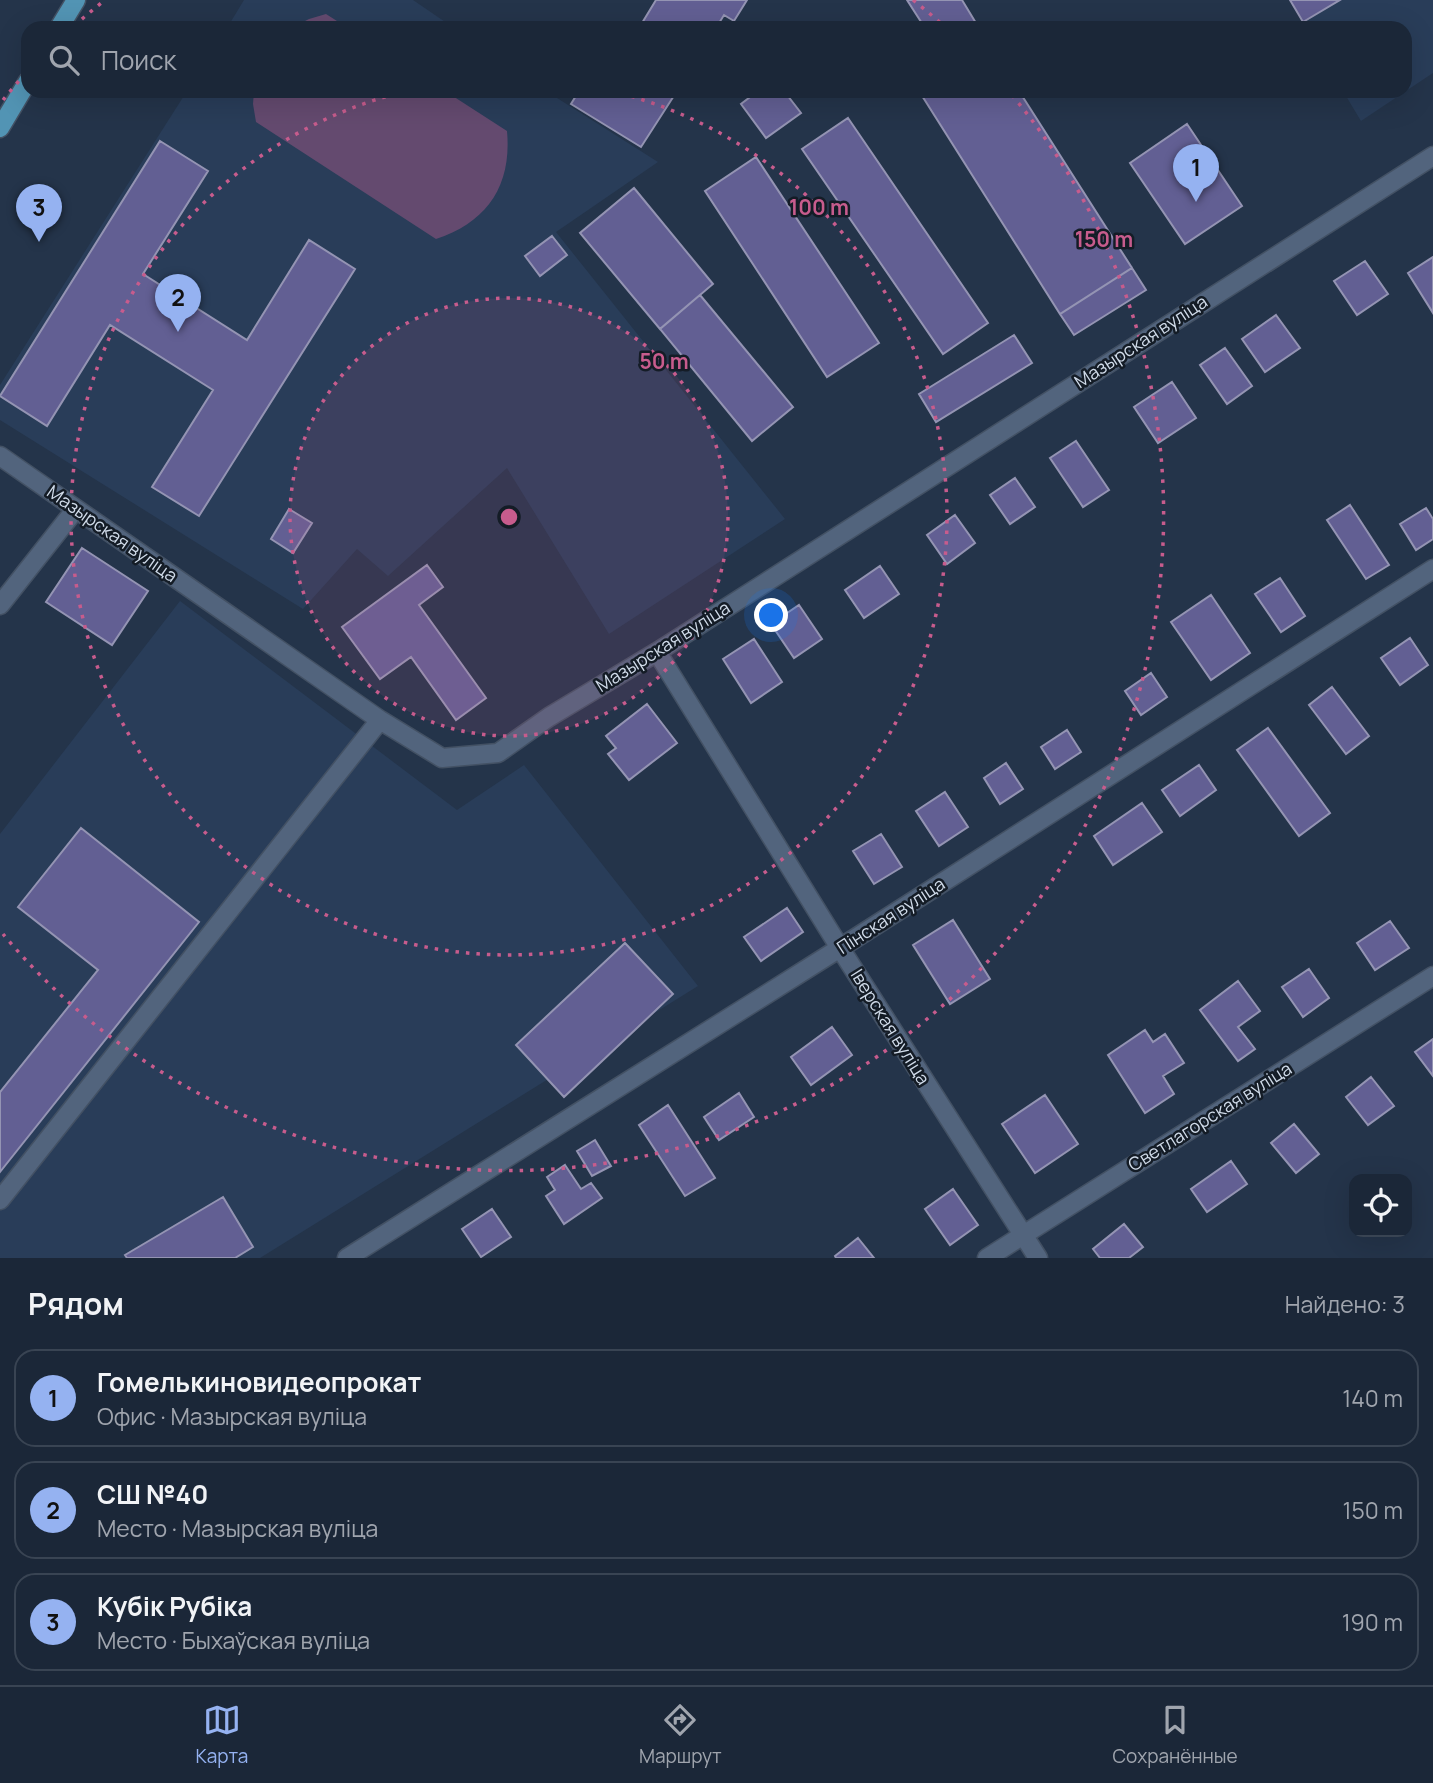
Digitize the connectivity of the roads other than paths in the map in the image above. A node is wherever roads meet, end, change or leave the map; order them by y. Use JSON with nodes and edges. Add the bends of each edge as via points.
{"nodes":[{"id":1,"x":76,"y":0,"type":"edge"},
{"id":2,"x":63,"y":21,"type":"edge"},
{"id":3,"x":21,"y":93,"type":"edge"},
{"id":4,"x":0,"y":128,"type":"edge"},
{"id":5,"x":1433,"y":156,"type":"edge"},
{"id":6,"x":0,"y":456,"type":"edge"},
{"id":7,"x":75,"y":510,"type":"junction"},
{"id":8,"x":1433,"y":569,"type":"edge"},
{"id":9,"x":0,"y":605,"type":"edge"},
{"id":10,"x":657,"y":652,"type":"junction"},
{"id":11,"x":380,"y":720,"type":"junction"},
{"id":12,"x":840,"y":948,"type":"junction"},
{"id":13,"x":1433,"y":976,"type":"edge"},
{"id":14,"x":0,"y":1200,"type":"edge"},
{"id":15,"x":1023,"y":1236,"type":"junction"},
{"id":16,"x":347,"y":1258,"type":"edge"},
{"id":17,"x":987,"y":1258,"type":"edge"},
{"id":18,"x":1038,"y":1258,"type":"edge"}],
"edges":[{"from":1,"to":2,"type":"main road"},
{"from":3,"to":4,"type":"main road"},
{"from":5,"to":10,"type":"street","name":"Мазырская вуліца"},
{"from":6,"to":7,"type":"street","name":"Мазырская вуліца"},
{"from":7,"to":9,"type":"street"},
{"from":7,"to":11,"type":"street","name":"Мазырская вуліца"},
{"from":8,"to":12,"type":"street","name":"Пінская вуліца"},
{"from":10,"to":11,"type":"street","name":"Мазырская вуліца","via":[[498,753],[442,758]]},
{"from":10,"to":12,"type":"street","name":"Іверская вуліца"},
{"from":11,"to":14,"type":"street"},
{"from":12,"to":15,"type":"street","name":"Іверская вуліца"},
{"from":12,"to":16,"type":"street","name":"Пінская вуліца"},
{"from":13,"to":15,"type":"street","name":"Светлагорская вуліца"},
{"from":15,"to":17,"type":"street","name":"Светлагорская вуліца"},
{"from":15,"to":18,"type":"street","name":"Іверская вуліца"}]}
